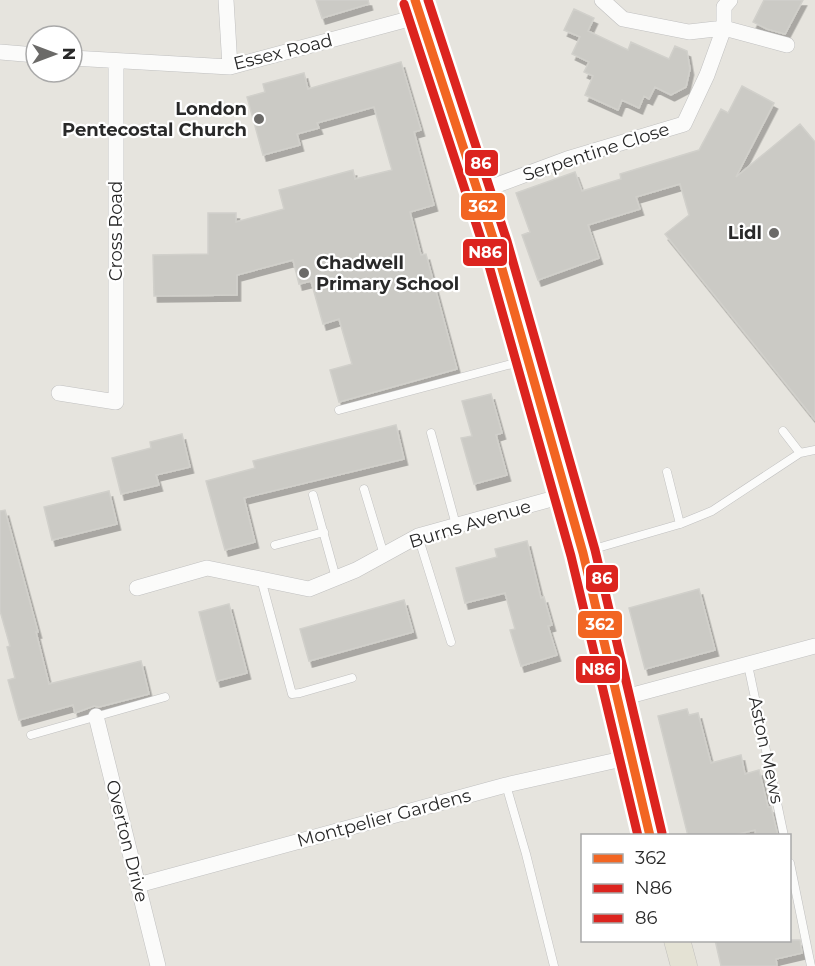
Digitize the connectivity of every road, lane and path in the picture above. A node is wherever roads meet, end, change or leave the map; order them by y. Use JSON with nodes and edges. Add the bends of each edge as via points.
{"nodes":[{"id":1,"x":226,"y":0,"type":"edge"},
{"id":2,"x":602,"y":0,"type":"edge"},
{"id":3,"x":730,"y":0,"type":"edge"},
{"id":4,"x":417,"y":8,"type":"edge"},
{"id":5,"x":724,"y":28,"type":"junction"},
{"id":6,"x":787,"y":45,"type":"dead end"},
{"id":7,"x":0,"y":52,"type":"edge"},
{"id":8,"x":24,"y":54,"type":"edge"},
{"id":9,"x":84,"y":59,"type":"edge"},
{"id":10,"x":116,"y":61,"type":"junction"},
{"id":11,"x":230,"y":67,"type":"junction"},
{"id":12,"x":478,"y":192,"type":"junction"},
{"id":13,"x":528,"y":360,"type":"junction"},
{"id":14,"x":59,"y":393,"type":"dead end"},
{"id":15,"x":339,"y":410,"type":"dead end"},
{"id":16,"x":783,"y":431,"type":"dead end"},
{"id":17,"x":431,"y":433,"type":"dead end"},
{"id":18,"x":815,"y":450,"type":"edge"},
{"id":19,"x":800,"y":453,"type":"junction"},
{"id":20,"x":667,"y":472,"type":"dead end"},
{"id":21,"x":364,"y":489,"type":"dead end"},
{"id":22,"x":314,"y":495,"type":"dead end"},
{"id":23,"x":566,"y":495,"type":"junction"},
{"id":24,"x":680,"y":524,"type":"junction"},
{"id":25,"x":456,"y":525,"type":"junction"},
{"id":26,"x":324,"y":532,"type":"junction"},
{"id":27,"x":418,"y":536,"type":"junction"},
{"id":28,"x":275,"y":545,"type":"dead end"},
{"id":29,"x":583,"y":553,"type":"junction"},
{"id":30,"x":384,"y":555,"type":"junction"},
{"id":31,"x":336,"y":578,"type":"junction"},
{"id":32,"x":261,"y":579,"type":"junction"},
{"id":33,"x":137,"y":588,"type":"dead end"},
{"id":34,"x":451,"y":642,"type":"dead end"},
{"id":35,"x":815,"y":646,"type":"edge"},
{"id":36,"x":748,"y":665,"type":"junction"},
{"id":37,"x":352,"y":678,"type":"dead end"},
{"id":38,"x":165,"y":697,"type":"dead end"},
{"id":39,"x":618,"y":699,"type":"junction"},
{"id":40,"x":96,"y":716,"type":"junction"},
{"id":41,"x":31,"y":735,"type":"dead end"},
{"id":42,"x":631,"y":757,"type":"junction"},
{"id":43,"x":506,"y":785,"type":"junction"},
{"id":44,"x":650,"y":834,"type":"edge"},
{"id":45,"x":784,"y":834,"type":"edge"},
{"id":46,"x":791,"y":872,"type":"edge"},
{"id":47,"x":138,"y":885,"type":"junction"},
{"id":48,"x":678,"y":942,"type":"edge"},
{"id":49,"x":158,"y":966,"type":"edge"},
{"id":50,"x":554,"y":966,"type":"edge"},
{"id":51,"x":684,"y":966,"type":"edge"},
{"id":52,"x":811,"y":966,"type":"edge"}],
"edges":[{"from":1,"to":11,"type":"street"},
{"from":2,"to":5,"type":"street","via":[[623,19],[689,32]]},
{"from":3,"to":5,"type":"street","name":"Serpentine Close","via":[[724,7]]},
{"from":4,"to":11,"type":"street","name":"Essex Road"},
{"from":4,"to":12,"type":"main road"},
{"from":5,"to":6,"type":"street"},
{"from":5,"to":12,"type":"street","name":"Serpentine Close","via":[[684,124],[567,159]]},
{"from":7,"to":8,"type":"street"},
{"from":9,"to":10,"type":"street","name":"Essex Road"},
{"from":10,"to":11,"type":"street","name":"Essex Road"},
{"from":10,"to":14,"type":"street","name":"Cross Road","via":[[116,402]]},
{"from":12,"to":13,"type":"main road"},
{"from":13,"to":15,"type":"lane"},
{"from":13,"to":23,"type":"main road"},
{"from":16,"to":19,"type":"lane"},
{"from":17,"to":25,"type":"lane"},
{"from":18,"to":19,"type":"lane"},
{"from":19,"to":24,"type":"lane","via":[[712,511]]},
{"from":20,"to":24,"type":"lane"},
{"from":21,"to":30,"type":"lane"},
{"from":22,"to":26,"type":"lane"},
{"from":23,"to":25,"type":"street","name":"Burns Avenue"},
{"from":23,"to":29,"type":"main road"},
{"from":24,"to":29,"type":"lane"},
{"from":25,"to":27,"type":"street","name":"Burns Avenue"},
{"from":26,"to":28,"type":"lane"},
{"from":26,"to":31,"type":"lane"},
{"from":27,"to":30,"type":"street","name":"Burns Avenue"},
{"from":27,"to":34,"type":"lane"},
{"from":29,"to":39,"type":"main road"},
{"from":30,"to":31,"type":"street","name":"Burns Avenue"},
{"from":31,"to":32,"type":"street","name":"Burns Avenue","via":[[309,589]]},
{"from":32,"to":33,"type":"street","name":"Burns Avenue","via":[[207,568]]},
{"from":32,"to":37,"type":"lane","via":[[292,694]]},
{"from":35,"to":36,"type":"street"},
{"from":36,"to":39,"type":"street"},
{"from":36,"to":45,"type":"lane","name":"Aston Mews"},
{"from":38,"to":40,"type":"lane"},
{"from":39,"to":42,"type":"main road"},
{"from":40,"to":41,"type":"lane"},
{"from":40,"to":47,"type":"street","name":"Overton Drive"},
{"from":42,"to":43,"type":"street","name":"Montpelier Gardens"},
{"from":42,"to":44,"type":"main road"},
{"from":43,"to":47,"type":"street","name":"Montpelier Gardens"},
{"from":43,"to":50,"type":"lane"},
{"from":46,"to":52,"type":"lane"},
{"from":47,"to":49,"type":"street","name":"Overton Drive"},
{"from":48,"to":51,"type":"main road"}]}
